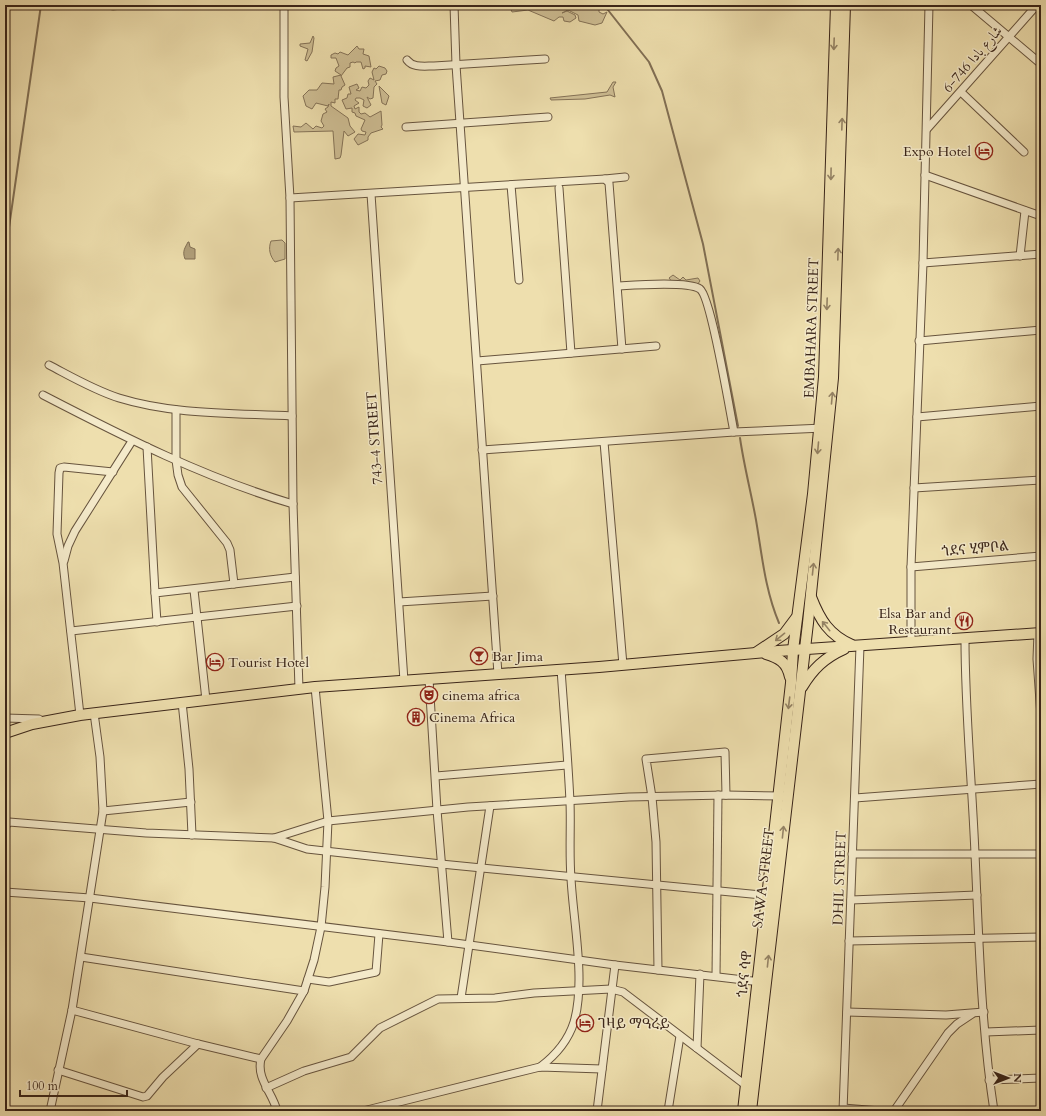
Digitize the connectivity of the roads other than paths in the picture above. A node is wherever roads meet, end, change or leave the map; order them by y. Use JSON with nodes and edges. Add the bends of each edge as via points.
{"nodes":[{"id":1,"x":284,"y":5,"type":"edge"},
{"id":2,"x":454,"y":5,"type":"edge"},
{"id":3,"x":836,"y":5,"type":"edge"},
{"id":4,"x":845,"y":5,"type":"edge"},
{"id":5,"x":930,"y":5,"type":"edge"},
{"id":6,"x":971,"y":5,"type":"edge"},
{"id":7,"x":1037,"y":5,"type":"edge"},
{"id":8,"x":1008,"y":37,"type":"junction"},
{"id":9,"x":545,"y":59,"type":"dead end"},
{"id":10,"x":407,"y":60,"type":"dead end"},
{"id":11,"x":1041,"y":64,"type":"edge"},
{"id":12,"x":456,"y":65,"type":"junction"},
{"id":13,"x":961,"y":92,"type":"junction"},
{"id":14,"x":548,"y":117,"type":"dead end"},
{"id":15,"x":460,"y":124,"type":"junction"},
{"id":16,"x":406,"y":127,"type":"dead end"},
{"id":17,"x":927,"y":129,"type":"junction"},
{"id":18,"x":1024,"y":152,"type":"dead end"},
{"id":19,"x":925,"y":175,"type":"junction"},
{"id":20,"x":626,"y":177,"type":"dead end"},
{"id":21,"x":605,"y":179,"type":"junction"},
{"id":22,"x":511,"y":185,"type":"junction"},
{"id":23,"x":465,"y":188,"type":"junction"},
{"id":24,"x":559,"y":188,"type":"dead end"},
{"id":25,"x":371,"y":194,"type":"junction"},
{"id":26,"x":290,"y":198,"type":"junction"},
{"id":27,"x":1025,"y":211,"type":"junction"},
{"id":28,"x":1041,"y":216,"type":"edge"},
{"id":29,"x":1041,"y":254,"type":"edge"},
{"id":30,"x":1020,"y":256,"type":"junction"},
{"id":31,"x":923,"y":263,"type":"junction"},
{"id":32,"x":519,"y":280,"type":"dead end"},
{"id":33,"x":618,"y":286,"type":"junction"},
{"id":34,"x":1041,"y":330,"type":"edge"},
{"id":35,"x":919,"y":341,"type":"junction"},
{"id":36,"x":656,"y":346,"type":"dead end"},
{"id":37,"x":622,"y":349,"type":"junction"},
{"id":38,"x":571,"y":353,"type":"junction"},
{"id":39,"x":476,"y":360,"type":"junction"},
{"id":40,"x":49,"y":365,"type":"dead end"},
{"id":41,"x":43,"y":395,"type":"dead end"},
{"id":42,"x":1041,"y":406,"type":"edge"},
{"id":43,"x":176,"y":410,"type":"junction"},
{"id":44,"x":292,"y":416,"type":"junction"},
{"id":45,"x":917,"y":417,"type":"junction"},
{"id":46,"x":824,"y":428,"type":"junction"},
{"id":47,"x":734,"y":432,"type":"junction"},
{"id":48,"x":132,"y":441,"type":"junction"},
{"id":49,"x":604,"y":442,"type":"junction"},
{"id":50,"x":147,"y":447,"type":"junction"},
{"id":51,"x":482,"y":450,"type":"junction"},
{"id":52,"x":176,"y":460,"type":"junction"},
{"id":53,"x":113,"y":472,"type":"junction"},
{"id":54,"x":1041,"y":480,"type":"edge"},
{"id":55,"x":914,"y":488,"type":"junction"},
{"id":56,"x":293,"y":504,"type":"junction"},
{"id":57,"x":1041,"y":556,"type":"edge"},
{"id":58,"x":63,"y":563,"type":"junction"},
{"id":59,"x":911,"y":567,"type":"junction"},
{"id":60,"x":295,"y":577,"type":"junction"},
{"id":61,"x":234,"y":584,"type":"junction"},
{"id":62,"x":194,"y":590,"type":"junction"},
{"id":63,"x":154,"y":593,"type":"junction"},
{"id":64,"x":810,"y":595,"type":"junction"},
{"id":65,"x":493,"y":596,"type":"junction"},
{"id":66,"x":400,"y":602,"type":"junction"},
{"id":67,"x":297,"y":606,"type":"junction"},
{"id":68,"x":798,"y":615,"type":"junction"},
{"id":69,"x":197,"y":617,"type":"junction"},
{"id":70,"x":157,"y":622,"type":"junction"},
{"id":71,"x":71,"y":631,"type":"junction"},
{"id":72,"x":1039,"y":633,"type":"edge"},
{"id":73,"x":965,"y":639,"type":"junction"},
{"id":74,"x":911,"y":642,"type":"junction"},
{"id":75,"x":854,"y":646,"type":"junction"},
{"id":76,"x":805,"y":649,"type":"junction"},
{"id":77,"x":793,"y":650,"type":"junction"},
{"id":78,"x":758,"y":653,"type":"junction"},
{"id":79,"x":623,"y":664,"type":"junction"},
{"id":80,"x":561,"y":669,"type":"junction"},
{"id":81,"x":498,"y":674,"type":"junction"},
{"id":82,"x":429,"y":679,"type":"junction"},
{"id":83,"x":404,"y":681,"type":"junction"},
{"id":84,"x":791,"y":683,"type":"junction"},
{"id":85,"x":315,"y":687,"type":"junction"},
{"id":86,"x":299,"y":689,"type":"junction"},
{"id":87,"x":799,"y":690,"type":"junction"},
{"id":88,"x":206,"y":700,"type":"junction"},
{"id":89,"x":182,"y":702,"type":"junction"},
{"id":90,"x":94,"y":713,"type":"junction"},
{"id":91,"x":80,"y":715,"type":"junction"},
{"id":92,"x":1041,"y":716,"type":"edge"},
{"id":93,"x":5,"y":718,"type":"edge"},
{"id":94,"x":51,"y":720,"type":"junction"},
{"id":95,"x":5,"y":733,"type":"edge"},
{"id":96,"x":567,"y":765,"type":"junction"},
{"id":97,"x":436,"y":776,"type":"junction"},
{"id":98,"x":1041,"y":784,"type":"edge"},
{"id":99,"x":972,"y":790,"type":"junction"},
{"id":100,"x":718,"y":795,"type":"junction"},
{"id":101,"x":726,"y":795,"type":"junction"},
{"id":102,"x":782,"y":796,"type":"junction"},
{"id":103,"x":652,"y":797,"type":"junction"},
{"id":104,"x":855,"y":798,"type":"junction"},
{"id":105,"x":191,"y":802,"type":"junction"},
{"id":106,"x":570,"y":802,"type":"junction"},
{"id":107,"x":490,"y":806,"type":"junction"},
{"id":108,"x":437,"y":810,"type":"junction"},
{"id":109,"x":103,"y":811,"type":"junction"},
{"id":110,"x":328,"y":821,"type":"junction"},
{"id":111,"x":5,"y":827,"type":"edge"},
{"id":112,"x":101,"y":829,"type":"junction"},
{"id":113,"x":192,"y":835,"type":"junction"},
{"id":114,"x":274,"y":838,"type":"junction"},
{"id":115,"x":328,"y":851,"type":"junction"},
{"id":116,"x":852,"y":854,"type":"junction"},
{"id":117,"x":1041,"y":854,"type":"edge"},
{"id":118,"x":976,"y":856,"type":"junction"},
{"id":119,"x":441,"y":864,"type":"junction"},
{"id":120,"x":480,"y":867,"type":"junction"},
{"id":121,"x":571,"y":876,"type":"junction"},
{"id":122,"x":657,"y":884,"type":"junction"},
{"id":123,"x":715,"y":890,"type":"junction"},
{"id":124,"x":5,"y":892,"type":"edge"},
{"id":125,"x":977,"y":895,"type":"junction"},
{"id":126,"x":771,"y":896,"type":"junction"},
{"id":127,"x":90,"y":898,"type":"junction"},
{"id":128,"x":851,"y":900,"type":"junction"},
{"id":129,"x":321,"y":927,"type":"junction"},
{"id":130,"x":379,"y":934,"type":"junction"},
{"id":131,"x":1041,"y":937,"type":"edge"},
{"id":132,"x":978,"y":940,"type":"junction"},
{"id":133,"x":849,"y":941,"type":"junction"},
{"id":134,"x":448,"y":942,"type":"junction"},
{"id":135,"x":468,"y":945,"type":"junction"},
{"id":136,"x":81,"y":956,"type":"junction"},
{"id":137,"x":578,"y":960,"type":"junction"},
{"id":138,"x":615,"y":965,"type":"junction"},
{"id":139,"x":658,"y":970,"type":"junction"},
{"id":140,"x":700,"y":974,"type":"junction"},
{"id":141,"x":716,"y":976,"type":"junction"},
{"id":142,"x":308,"y":979,"type":"junction"},
{"id":143,"x":761,"y":982,"type":"junction"},
{"id":144,"x":611,"y":989,"type":"junction"},
{"id":145,"x":304,"y":990,"type":"junction"},
{"id":146,"x":578,"y":992,"type":"junction"},
{"id":147,"x":461,"y":998,"type":"junction"},
{"id":148,"x":72,"y":1010,"type":"junction"},
{"id":149,"x":847,"y":1012,"type":"junction"},
{"id":150,"x":984,"y":1012,"type":"junction"},
{"id":151,"x":972,"y":1014,"type":"junction"},
{"id":152,"x":1041,"y":1030,"type":"edge"},
{"id":153,"x":986,"y":1032,"type":"junction"},
{"id":154,"x":680,"y":1036,"type":"junction"},
{"id":155,"x":198,"y":1044,"type":"junction"},
{"id":156,"x":696,"y":1048,"type":"junction"},
{"id":157,"x":261,"y":1060,"type":"junction"},
{"id":158,"x":540,"y":1067,"type":"junction"},
{"id":159,"x":602,"y":1069,"type":"junction"},
{"id":160,"x":58,"y":1070,"type":"junction"},
{"id":161,"x":1041,"y":1078,"type":"edge"},
{"id":162,"x":989,"y":1080,"type":"junction"},
{"id":163,"x":266,"y":1088,"type":"junction"},
{"id":164,"x":750,"y":1088,"type":"junction"},
{"id":165,"x":379,"y":1109,"type":"edge"},
{"id":166,"x":843,"y":1109,"type":"edge"},
{"id":167,"x":50,"y":1111,"type":"edge"},
{"id":168,"x":277,"y":1111,"type":"edge"},
{"id":169,"x":363,"y":1111,"type":"edge"},
{"id":170,"x":597,"y":1111,"type":"edge"},
{"id":171,"x":668,"y":1111,"type":"edge"},
{"id":172,"x":743,"y":1111,"type":"edge"},
{"id":173,"x":751,"y":1111,"type":"edge"},
{"id":174,"x":880,"y":1111,"type":"edge"},
{"id":175,"x":894,"y":1111,"type":"edge"},
{"id":176,"x":994,"y":1111,"type":"edge"}],
"edges":[{"from":1,"to":26,"type":"street","via":[[284,97]]},
{"from":2,"to":12,"type":"street"},
{"from":3,"to":46,"type":"main road","name":"EMBAHARA STREET","one_way":true},
{"from":46,"to":4,"type":"main road","name":"EMBAHARA STREET","one_way":true,"via":[[836,329]]},
{"from":5,"to":17,"type":"street"},
{"from":6,"to":8,"type":"street"},
{"from":7,"to":8,"type":"street","name":"شارع بادا 746-6"},
{"from":8,"to":11,"type":"street"},
{"from":8,"to":13,"type":"street","name":"شارع بادا 746-6"},
{"from":9,"to":12,"type":"street"},
{"from":10,"to":12,"type":"street","via":[[416,66]]},
{"from":12,"to":15,"type":"street"},
{"from":13,"to":17,"type":"street","name":"شارع بادا 746-6"},
{"from":13,"to":18,"type":"street"},
{"from":14,"to":15,"type":"street"},
{"from":15,"to":16,"type":"street"},
{"from":15,"to":23,"type":"street"},
{"from":17,"to":19,"type":"street"},
{"from":19,"to":27,"type":"street"},
{"from":19,"to":31,"type":"street"},
{"from":20,"to":21,"type":"street"},
{"from":21,"to":22,"type":"street"},
{"from":21,"to":33,"type":"street","via":[[609,183]]},
{"from":22,"to":23,"type":"street"},
{"from":22,"to":32,"type":"street"},
{"from":23,"to":25,"type":"street"},
{"from":23,"to":39,"type":"street"},
{"from":24,"to":38,"type":"street"},
{"from":25,"to":26,"type":"street"},
{"from":25,"to":66,"type":"street","name":"743-4 STREET"},
{"from":26,"to":44,"type":"street"},
{"from":27,"to":28,"type":"street"},
{"from":27,"to":30,"type":"street"},
{"from":29,"to":30,"type":"street"},
{"from":30,"to":31,"type":"street"},
{"from":31,"to":35,"type":"street"},
{"from":33,"to":37,"type":"street"},
{"from":33,"to":47,"type":"street","via":[[669,284],[700,289],[704,294],[711,316]]},
{"from":34,"to":35,"type":"street"},
{"from":35,"to":45,"type":"street"},
{"from":36,"to":37,"type":"street"},
{"from":37,"to":38,"type":"street"},
{"from":38,"to":39,"type":"street"},
{"from":39,"to":51,"type":"street"},
{"from":40,"to":43,"type":"street","via":[[113,396]]},
{"from":41,"to":48,"type":"street"},
{"from":42,"to":45,"type":"street"},
{"from":43,"to":44,"type":"street"},
{"from":43,"to":52,"type":"street"},
{"from":44,"to":56,"type":"street"},
{"from":45,"to":55,"type":"street"},
{"from":46,"to":47,"type":"street"},
{"from":64,"to":46,"type":"main road","name":"EMBAHARA STREET","one_way":true},
{"from":46,"to":68,"type":"main road","name":"EMBAHARA STREET","one_way":true},
{"from":47,"to":49,"type":"street"},
{"from":48,"to":50,"type":"street"},
{"from":48,"to":53,"type":"street"},
{"from":49,"to":51,"type":"street"},
{"from":49,"to":79,"type":"street"},
{"from":50,"to":52,"type":"street"},
{"from":50,"to":63,"type":"street"},
{"from":51,"to":65,"type":"street"},
{"from":52,"to":56,"type":"street","via":[[236,486]]},
{"from":52,"to":61,"type":"street","via":[[182,487],[227,543]]},
{"from":53,"to":58,"type":"street","via":[[75,531]]},
{"from":53,"to":58,"type":"street","via":[[60,468],[56,522]]},
{"from":54,"to":55,"type":"street"},
{"from":55,"to":59,"type":"street"},
{"from":56,"to":60,"type":"street"},
{"from":57,"to":59,"type":"street","name":"ጎደና ሂምቦል"},
{"from":58,"to":71,"type":"street"},
{"from":59,"to":74,"type":"street"},
{"from":60,"to":61,"type":"street"},
{"from":60,"to":67,"type":"street"},
{"from":61,"to":62,"type":"street"},
{"from":62,"to":63,"type":"street"},
{"from":62,"to":69,"type":"street"},
{"from":63,"to":70,"type":"street"},
{"from":75,"to":64,"type":"main road","one_way":true,"via":[[841,640],[827,628]]},
{"from":64,"to":76,"type":"main road","name":"EMBAHARA STREET"},
{"from":65,"to":66,"type":"street"},
{"from":65,"to":81,"type":"street"},
{"from":66,"to":83,"type":"street","name":"743-4 STREET"},
{"from":67,"to":69,"type":"street"},
{"from":67,"to":86,"type":"street"},
{"from":68,"to":77,"type":"main road","name":"EMBAHARA STREET"},
{"from":68,"to":78,"type":"main road","one_way":true,"via":[[784,634]]},
{"from":69,"to":70,"type":"street"},
{"from":69,"to":88,"type":"street"},
{"from":70,"to":71,"type":"street"},
{"from":71,"to":91,"type":"street"},
{"from":72,"to":73,"type":"main road"},
{"from":72,"to":92,"type":"street","via":[[1037,659]]},
{"from":73,"to":74,"type":"main road"},
{"from":73,"to":99,"type":"street"},
{"from":74,"to":75,"type":"main road"},
{"from":75,"to":76,"type":"main road"},
{"from":75,"to":87,"type":"main road","via":[[823,660]]},
{"from":75,"to":104,"type":"street","name":"DHIL STREET"},
{"from":76,"to":77,"type":"main road"},
{"from":76,"to":87,"type":"main road","name":"SAWA STREET"},
{"from":77,"to":78,"type":"main road"},
{"from":77,"to":84,"type":"main road"},
{"from":78,"to":79,"type":"main road"},
{"from":78,"to":84,"type":"main road","via":[[780,659],[789,670]]},
{"from":79,"to":80,"type":"main road"},
{"from":80,"to":81,"type":"main road"},
{"from":80,"to":96,"type":"street"},
{"from":81,"to":82,"type":"main road"},
{"from":82,"to":83,"type":"main road"},
{"from":82,"to":97,"type":"street"},
{"from":83,"to":85,"type":"main road"},
{"from":84,"to":102,"type":"main road","one_way":true},
{"from":85,"to":86,"type":"main road"},
{"from":85,"to":110,"type":"street"},
{"from":86,"to":88,"type":"main road"},
{"from":87,"to":102,"type":"main road","name":"SAWA STREET"},
{"from":88,"to":89,"type":"main road"},
{"from":89,"to":90,"type":"main road"},
{"from":89,"to":105,"type":"street"},
{"from":90,"to":91,"type":"main road"},
{"from":90,"to":109,"type":"street"},
{"from":91,"to":94,"type":"main road"},
{"from":93,"to":94,"type":"street"},
{"from":94,"to":95,"type":"main road"},
{"from":96,"to":97,"type":"street"},
{"from":96,"to":106,"type":"street"},
{"from":97,"to":108,"type":"street"},
{"from":98,"to":99,"type":"street"},
{"from":99,"to":104,"type":"street"},
{"from":99,"to":118,"type":"street"},
{"from":100,"to":101,"type":"street"},
{"from":100,"to":103,"type":"street"},
{"from":100,"to":123,"type":"street"},
{"from":101,"to":102,"type":"street"},
{"from":101,"to":103,"type":"street","via":[[727,755],[723,752],[646,759]]},
{"from":102,"to":126,"type":"main road","name":"SAWA STREET"},
{"from":103,"to":106,"type":"street"},
{"from":103,"to":122,"type":"street"},
{"from":104,"to":116,"type":"street","name":"DHIL STREET"},
{"from":105,"to":109,"type":"street"},
{"from":105,"to":113,"type":"street"},
{"from":106,"to":107,"type":"street"},
{"from":106,"to":121,"type":"street"},
{"from":107,"to":108,"type":"street"},
{"from":107,"to":120,"type":"street"},
{"from":108,"to":110,"type":"street"},
{"from":108,"to":119,"type":"street"},
{"from":109,"to":112,"type":"street"},
{"from":110,"to":114,"type":"street"},
{"from":110,"to":115,"type":"street"},
{"from":111,"to":112,"type":"street","via":[[9,822]]},
{"from":112,"to":113,"type":"street"},
{"from":112,"to":127,"type":"street"},
{"from":113,"to":114,"type":"street"},
{"from":114,"to":115,"type":"street","via":[[307,849]]},
{"from":115,"to":119,"type":"street"},
{"from":115,"to":129,"type":"street"},
{"from":116,"to":118,"type":"street"},
{"from":116,"to":128,"type":"street","name":"DHIL STREET"},
{"from":117,"to":118,"type":"street"},
{"from":118,"to":125,"type":"street"},
{"from":119,"to":120,"type":"street"},
{"from":119,"to":134,"type":"street"},
{"from":120,"to":121,"type":"street"},
{"from":120,"to":135,"type":"street"},
{"from":121,"to":122,"type":"street"},
{"from":121,"to":137,"type":"street"},
{"from":122,"to":123,"type":"street"},
{"from":122,"to":139,"type":"street"},
{"from":123,"to":126,"type":"street"},
{"from":123,"to":141,"type":"street"},
{"from":124,"to":127,"type":"street"},
{"from":125,"to":128,"type":"street"},
{"from":125,"to":132,"type":"street"},
{"from":126,"to":143,"type":"main road","name":"SAWA STREET"},
{"from":127,"to":129,"type":"street"},
{"from":127,"to":136,"type":"street"},
{"from":128,"to":133,"type":"street","name":"DHIL STREET"},
{"from":129,"to":130,"type":"street"},
{"from":129,"to":142,"type":"street"},
{"from":130,"to":134,"type":"street"},
{"from":130,"to":142,"type":"street","via":[[376,972],[329,982]]},
{"from":131,"to":132,"type":"street"},
{"from":132,"to":133,"type":"street"},
{"from":132,"to":150,"type":"street"},
{"from":133,"to":149,"type":"street","name":"DHIL STREET"},
{"from":134,"to":135,"type":"street"},
{"from":135,"to":137,"type":"street"},
{"from":135,"to":147,"type":"street"},
{"from":136,"to":145,"type":"street"},
{"from":136,"to":148,"type":"street"},
{"from":137,"to":138,"type":"street"},
{"from":137,"to":146,"type":"street"},
{"from":138,"to":139,"type":"street"},
{"from":138,"to":144,"type":"street"},
{"from":139,"to":140,"type":"street"},
{"from":140,"to":141,"type":"street"},
{"from":140,"to":156,"type":"street"},
{"from":141,"to":143,"type":"street"},
{"from":142,"to":145,"type":"street"},
{"from":143,"to":164,"type":"main road","name":"SAWA STREET"},
{"from":144,"to":146,"type":"street"},
{"from":144,"to":154,"type":"street","via":[[623,992]]},
{"from":144,"to":159,"type":"street"},
{"from":145,"to":157,"type":"street"},
{"from":146,"to":147,"type":"street"},
{"from":146,"to":158,"type":"street","via":[[574,1023],[568,1035],[559,1051]]},
{"from":147,"to":163,"type":"street","via":[[432,1001],[380,1028],[352,1057],[304,1071]]},
{"from":148,"to":155,"type":"street"},
{"from":148,"to":160,"type":"street"},
{"from":149,"to":151,"type":"street"},
{"from":149,"to":166,"type":"street","name":"DHIL STREET"},
{"from":150,"to":151,"type":"street"},
{"from":150,"to":153,"type":"street"},
{"from":151,"to":175,"type":"street","via":[[948,1033]]},
{"from":152,"to":153,"type":"street"},
{"from":153,"to":162,"type":"street"},
{"from":154,"to":156,"type":"street"},
{"from":154,"to":171,"type":"street"},
{"from":155,"to":157,"type":"street"},
{"from":155,"to":160,"type":"street","via":[[163,1076],[147,1096],[143,1097]]},
{"from":156,"to":164,"type":"street"},
{"from":157,"to":163,"type":"street","via":[[260,1072]]},
{"from":158,"to":159,"type":"street"},
{"from":158,"to":165,"type":"street"},
{"from":159,"to":170,"type":"street"},
{"from":160,"to":167,"type":"street"},
{"from":161,"to":162,"type":"street"},
{"from":162,"to":176,"type":"street"},
{"from":163,"to":168,"type":"street"},
{"from":164,"to":172,"type":"main road"},
{"from":164,"to":173,"type":"main road","name":"SAWA STREET"},
{"from":165,"to":169,"type":"street"},
{"from":166,"to":174,"type":"street"}]}
